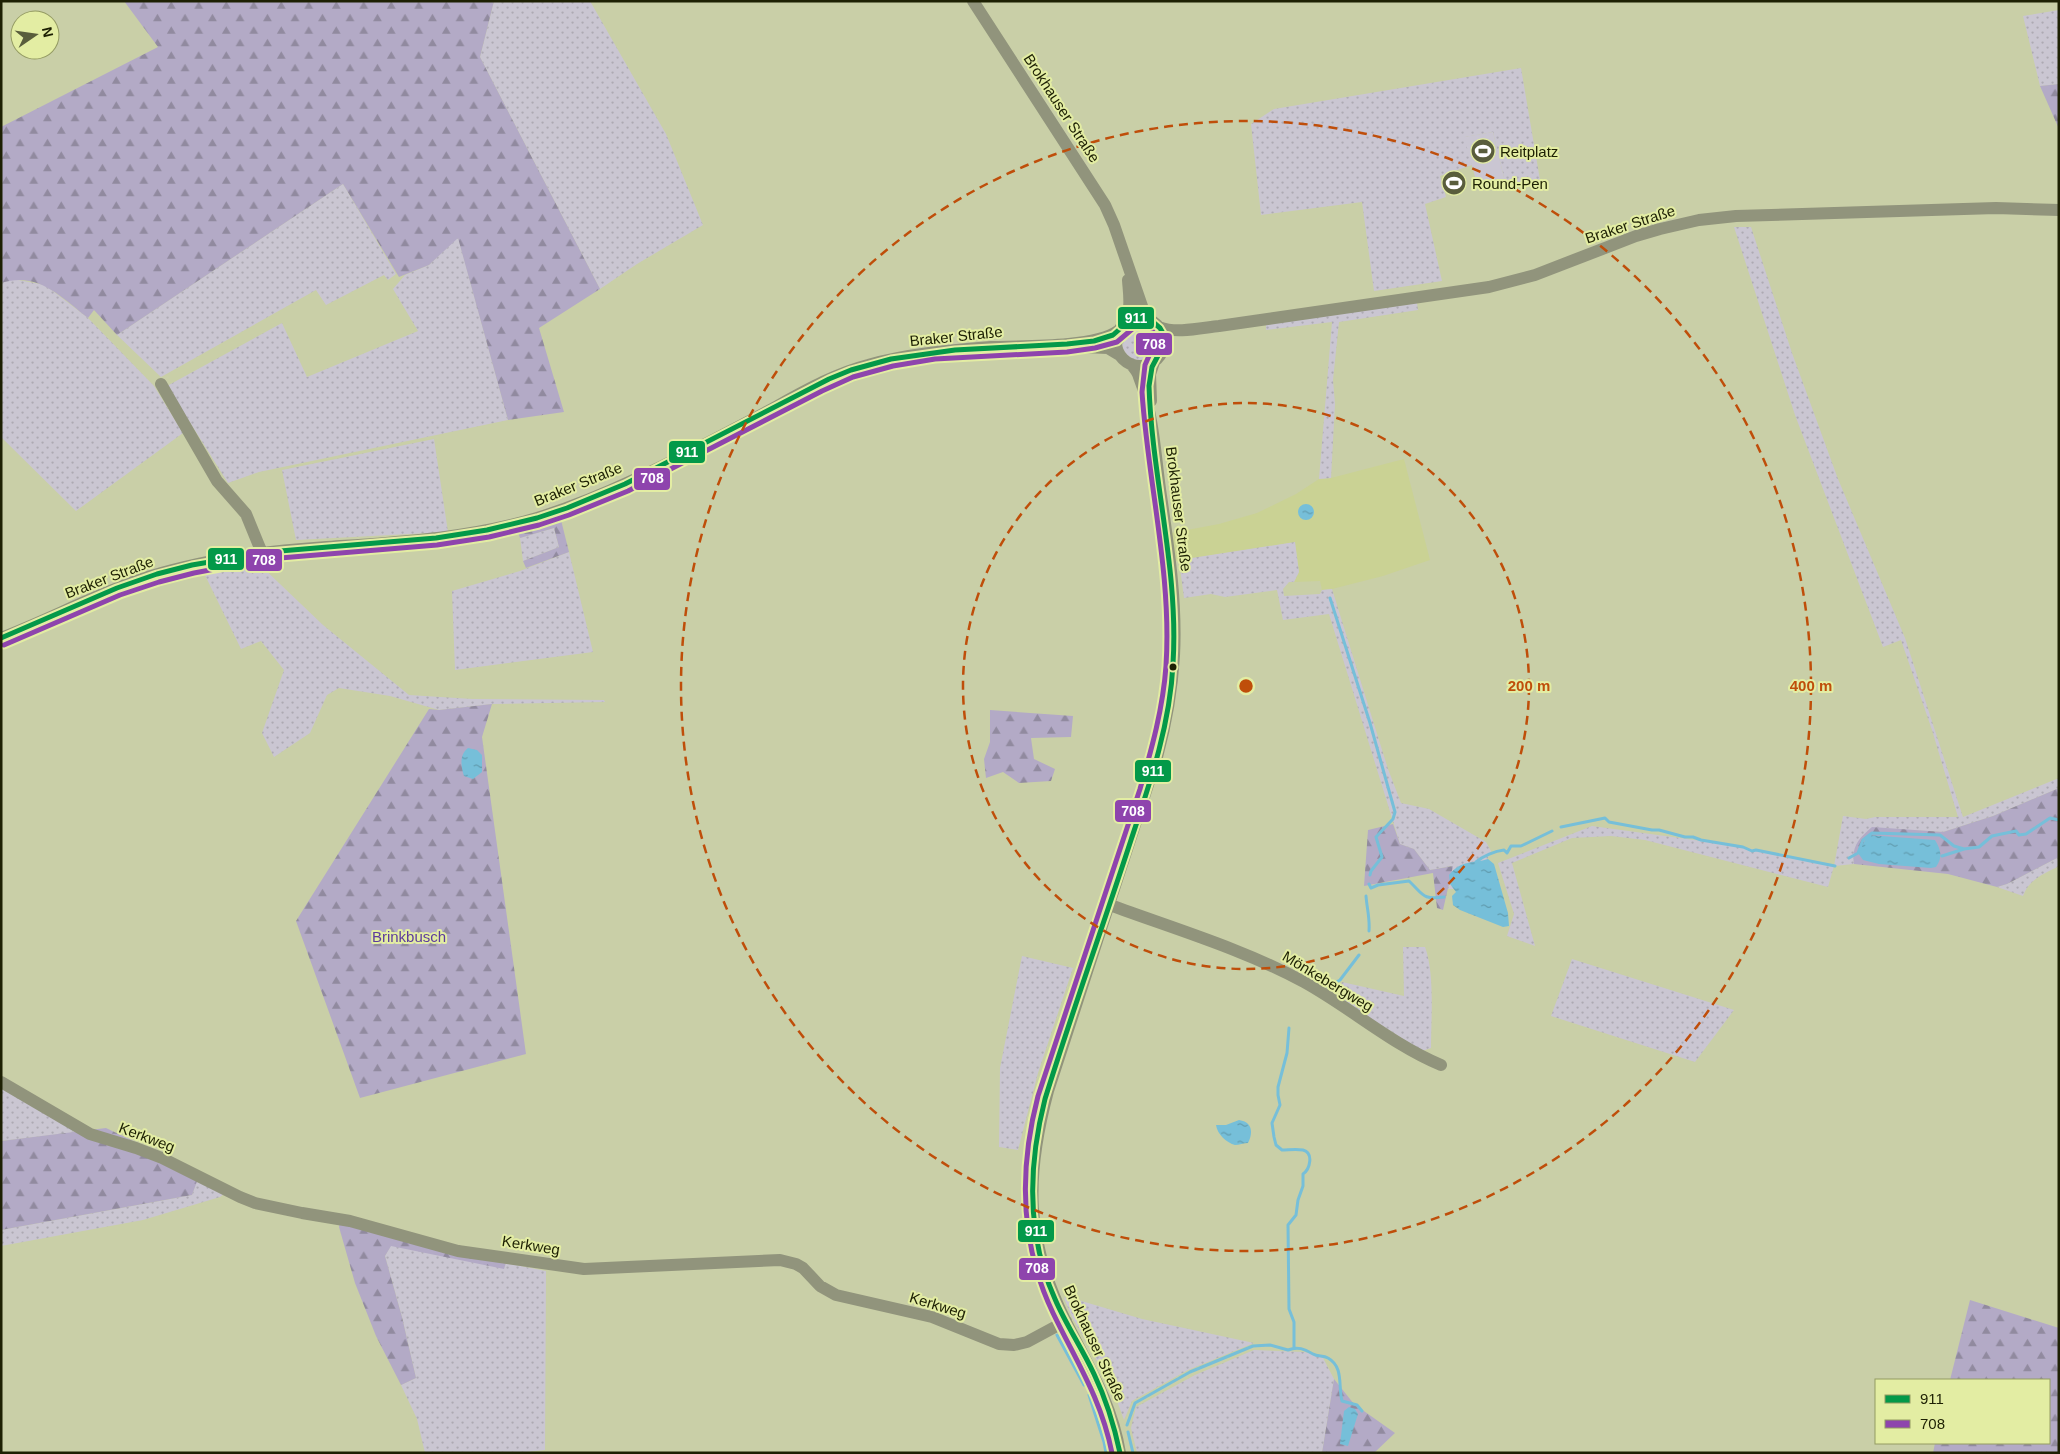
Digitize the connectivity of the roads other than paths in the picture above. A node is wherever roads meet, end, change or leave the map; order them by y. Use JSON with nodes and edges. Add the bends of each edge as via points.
{"nodes":[{"id":1,"x":973,"y":1,"type":"edge"},
{"id":2,"x":2059,"y":210,"type":"edge"},
{"id":3,"x":1128,"y":265,"type":"junction"},
{"id":4,"x":1154,"y":323,"type":"junction"},
{"id":5,"x":1220,"y":326,"type":"junction"},
{"id":6,"x":1121,"y":327,"type":"junction"},
{"id":7,"x":1060,"y":345,"type":"junction"},
{"id":8,"x":1163,"y":349,"type":"junction"},
{"id":9,"x":1118,"y":354,"type":"junction"},
{"id":10,"x":1154,"y":362,"type":"junction"},
{"id":11,"x":1130,"y":364,"type":"junction"},
{"id":12,"x":161,"y":384,"type":"dead end"},
{"id":13,"x":1152,"y":431,"type":"junction"},
{"id":14,"x":262,"y":553,"type":"junction"},
{"id":15,"x":1,"y":638,"type":"edge"},
{"id":16,"x":1110,"y":905,"type":"junction"},
{"id":17,"x":1440,"y":1065,"type":"dead end"},
{"id":18,"x":1,"y":1082,"type":"edge"},
{"id":19,"x":1066,"y":1321,"type":"junction"},
{"id":20,"x":1120,"y":1453,"type":"edge"}],
"edges":[{"from":1,"to":3,"type":"street","name":"Brokhauser Straße","via":[[1094,185],[1114,225]]},
{"from":2,"to":5,"type":"street","name":"Braker Straße","via":[[1986,208],[1699,220],[1636,236],[1535,275],[1489,287]]},
{"from":3,"to":4,"type":"street","name":"Brokhauser Straße","via":[[1143,309]]},
{"from":3,"to":6,"type":"street","name":"Brokhauser Straße","via":[[1130,306]]},
{"from":4,"to":5,"type":"street","name":"Braker Straße","via":[[1170,330]]},
{"from":4,"to":6,"type":"street","via":[[1137,318]]},
{"from":4,"to":8,"type":"street","via":[[1162,334]]},
{"from":5,"to":8,"type":"street","name":"Braker Straße","via":[[1173,340]]},
{"from":6,"to":7,"type":"street","name":"Braker Straße","via":[[1107,338]]},
{"from":6,"to":9,"type":"street","via":[[1116,346]]},
{"from":7,"to":9,"type":"street","name":"Braker Straße","via":[[1108,348]]},
{"from":7,"to":14,"type":"street","name":"Braker Straße","via":[[916,355],[853,369],[619,487],[518,523],[438,538]]},
{"from":8,"to":10,"type":"street"},
{"from":9,"to":11,"type":"street"},
{"from":10,"to":11,"type":"street","via":[[1138,366]]},
{"from":10,"to":13,"type":"street","name":"Brokhauser Straße","via":[[1150,374]]},
{"from":11,"to":13,"type":"street","name":"Brokhauser Straße","via":[[1139,375]]},
{"from":12,"to":14,"type":"street","via":[[217,481],[246,514]]},
{"from":13,"to":16,"type":"street","name":"Brokhauser Straße","via":[[1174,602],[1173,673],[1157,757]]},
{"from":14,"to":15,"type":"street","name":"Braker Straße","via":[[221,559],[130,583]]},
{"from":16,"to":17,"type":"street","name":"Mönkebergweg","via":[[1261,961],[1305,983],[1419,1056]]},
{"from":16,"to":19,"type":"street","name":"Brokhauser Straße","via":[[1048,1091],[1033,1162],[1034,1226],[1045,1274]]},
{"from":18,"to":19,"type":"street","name":"Kerkweg","via":[[90,1134],[162,1158],[240,1197],[350,1221],[458,1251],[584,1269],[780,1260],[803,1268],[820,1286],[836,1295],[932,1317],[1006,1345],[1027,1342]]},
{"from":19,"to":20,"type":"street","name":"Brokhauser Straße","via":[[1107,1403]]}]}
